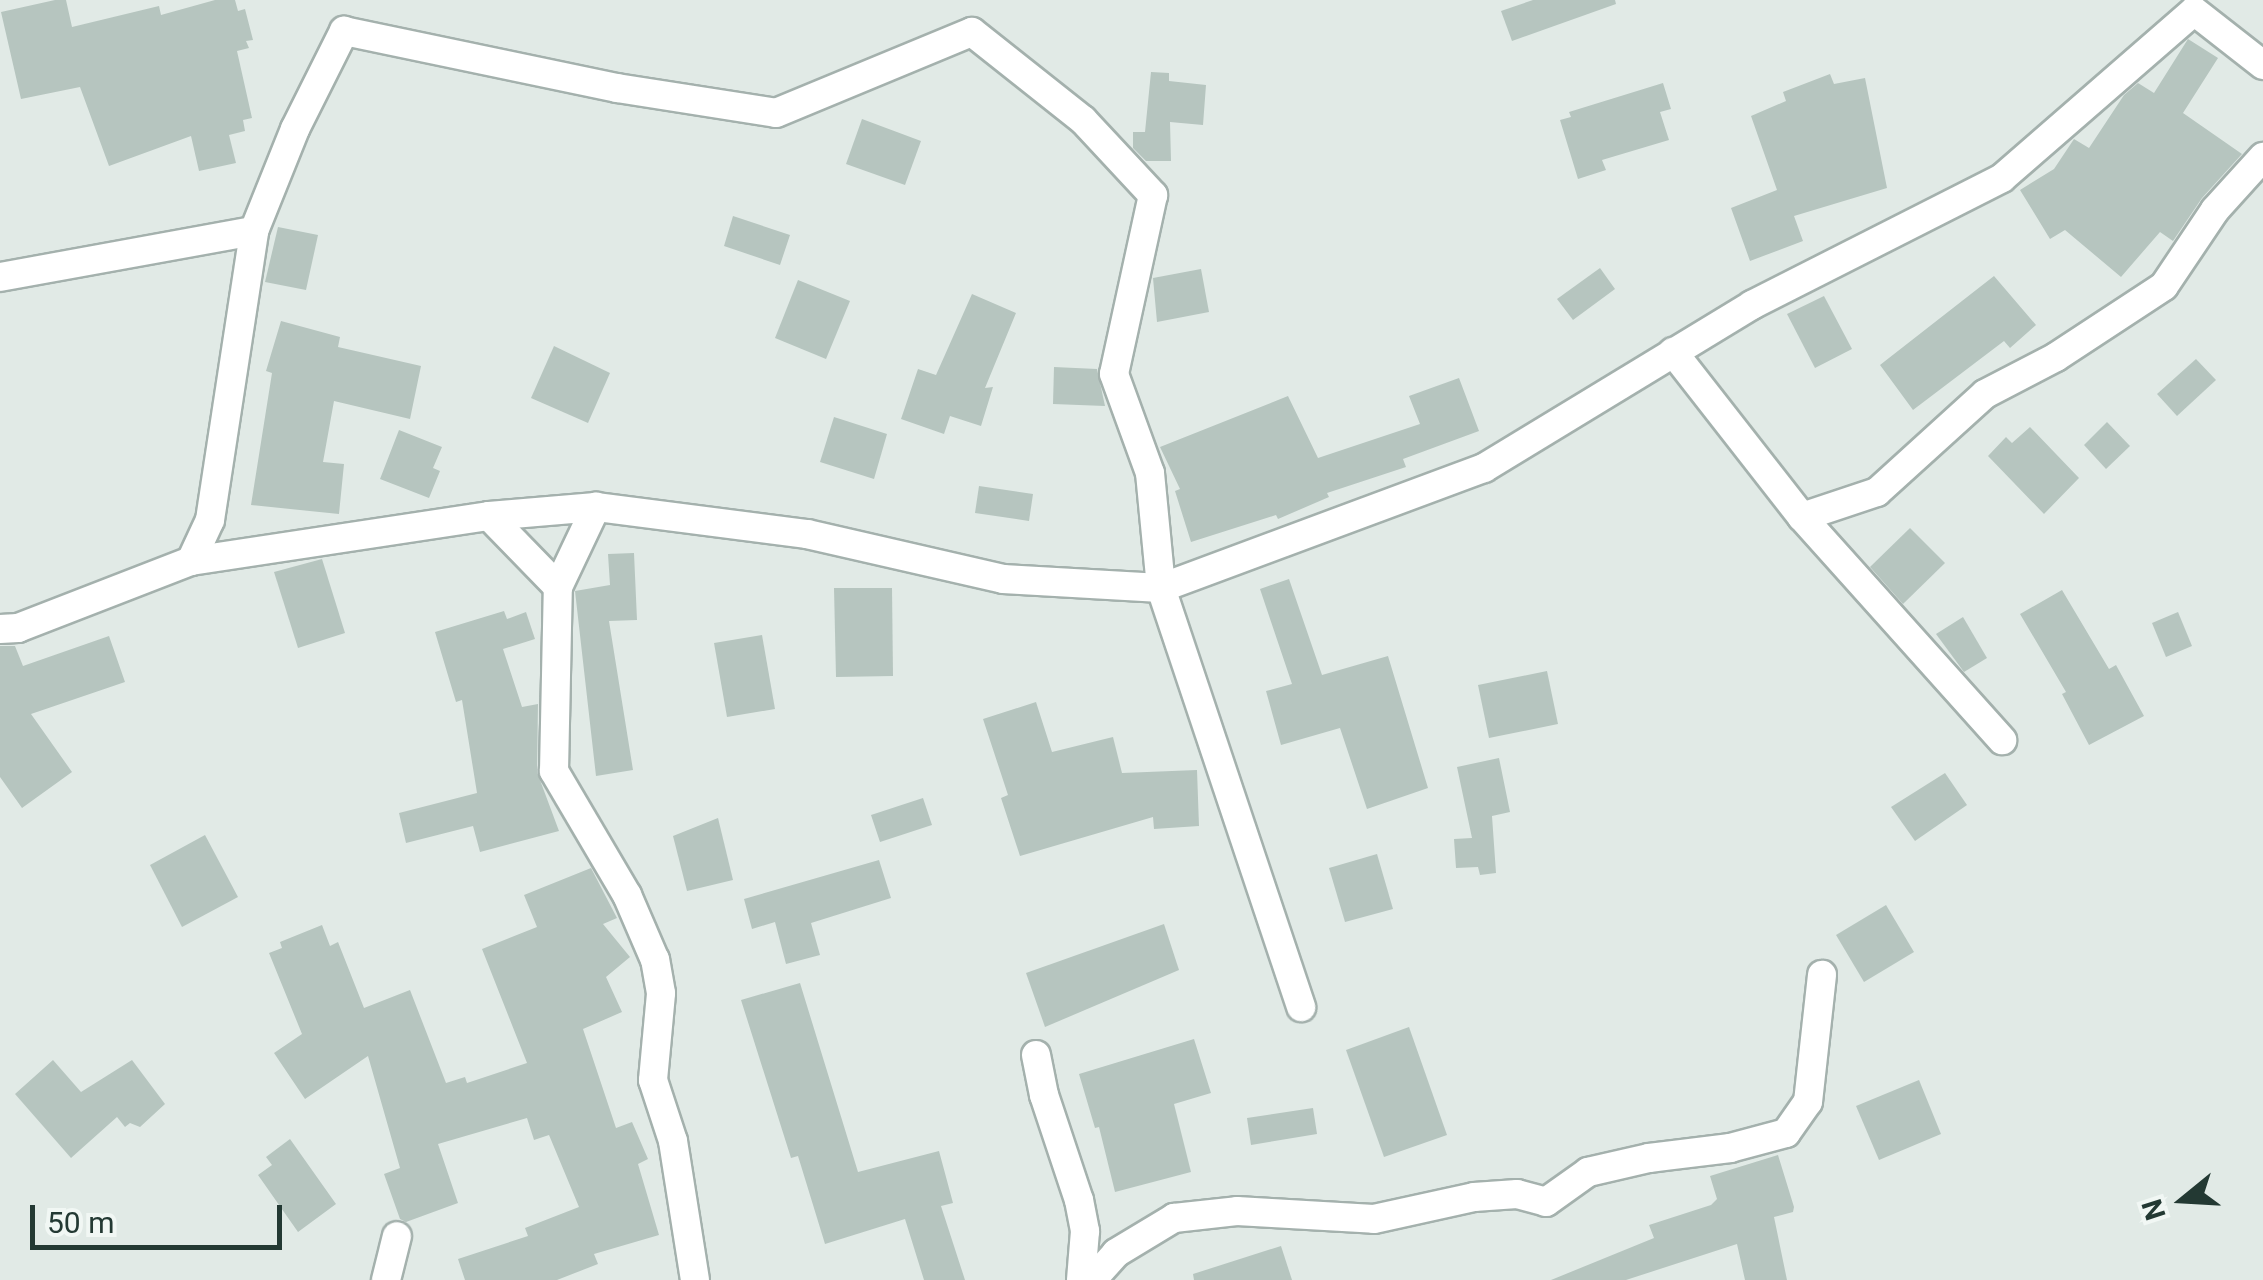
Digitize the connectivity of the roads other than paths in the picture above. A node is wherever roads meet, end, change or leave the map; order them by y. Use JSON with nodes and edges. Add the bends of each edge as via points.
{"nodes":[{"id":1,"x":2263,"y":64,"type":"edge"},
{"id":2,"x":2263,"y":157,"type":"edge"},
{"id":3,"x":254,"y":231,"type":"junction"},
{"id":4,"x":0,"y":277,"type":"edge"},
{"id":5,"x":1673,"y":352,"type":"junction"},
{"id":6,"x":596,"y":508,"type":"junction"},
{"id":7,"x":489,"y":516,"type":"junction"},
{"id":8,"x":1802,"y":517,"type":"junction"},
{"id":9,"x":190,"y":561,"type":"junction"},
{"id":10,"x":558,"y":587,"type":"junction"},
{"id":11,"x":1161,"y":588,"type":"junction"},
{"id":12,"x":0,"y":629,"type":"edge"},
{"id":13,"x":2002,"y":740,"type":"dead end"},
{"id":14,"x":1822,"y":974,"type":"dead end"},
{"id":15,"x":1301,"y":1007,"type":"dead end"},
{"id":16,"x":1036,"y":1054,"type":"dead end"},
{"id":17,"x":397,"y":1236,"type":"dead end"},
{"id":18,"x":386,"y":1280,"type":"edge"},
{"id":19,"x":695,"y":1280,"type":"edge"},
{"id":20,"x":1080,"y":1280,"type":"edge"},
{"id":21,"x":1092,"y":1280,"type":"edge"}],
"edges":[{"from":1,"to":5,"type":"street","via":[[2194,11],[2002,178]]},
{"from":2,"to":8,"type":"street","via":[[2215,210],[2164,286],[1985,394],[1877,492]]},
{"from":3,"to":4,"type":"street"},
{"from":3,"to":9,"type":"street","via":[[210,520]]},
{"from":3,"to":11,"type":"street","via":[[344,31],[617,88],[776,113],[972,32],[1084,120],[1153,194],[1114,374],[1150,473]]},
{"from":5,"to":8,"type":"street"},
{"from":5,"to":11,"type":"street","via":[[1484,468]]},
{"from":6,"to":7,"type":"street"},
{"from":6,"to":10,"type":"street"},
{"from":6,"to":11,"type":"street","via":[[807,534],[1003,579]]},
{"from":7,"to":9,"type":"street"},
{"from":7,"to":10,"type":"street"},
{"from":8,"to":13,"type":"street"},
{"from":9,"to":12,"type":"street","via":[[35,622]]},
{"from":10,"to":19,"type":"street","via":[[554,771],[627,895],[655,960],[661,994],[653,1080],[673,1141]]},
{"from":11,"to":15,"type":"street"},
{"from":14,"to":21,"type":"street","via":[[1808,1102],[1786,1133],[1588,1172],[1546,1202],[1517,1194],[1474,1197],[1374,1220],[1238,1211],[1174,1218],[1116,1253]]},
{"from":16,"to":20,"type":"street","via":[[1080,1200]]},
{"from":17,"to":18,"type":"street"}]}
